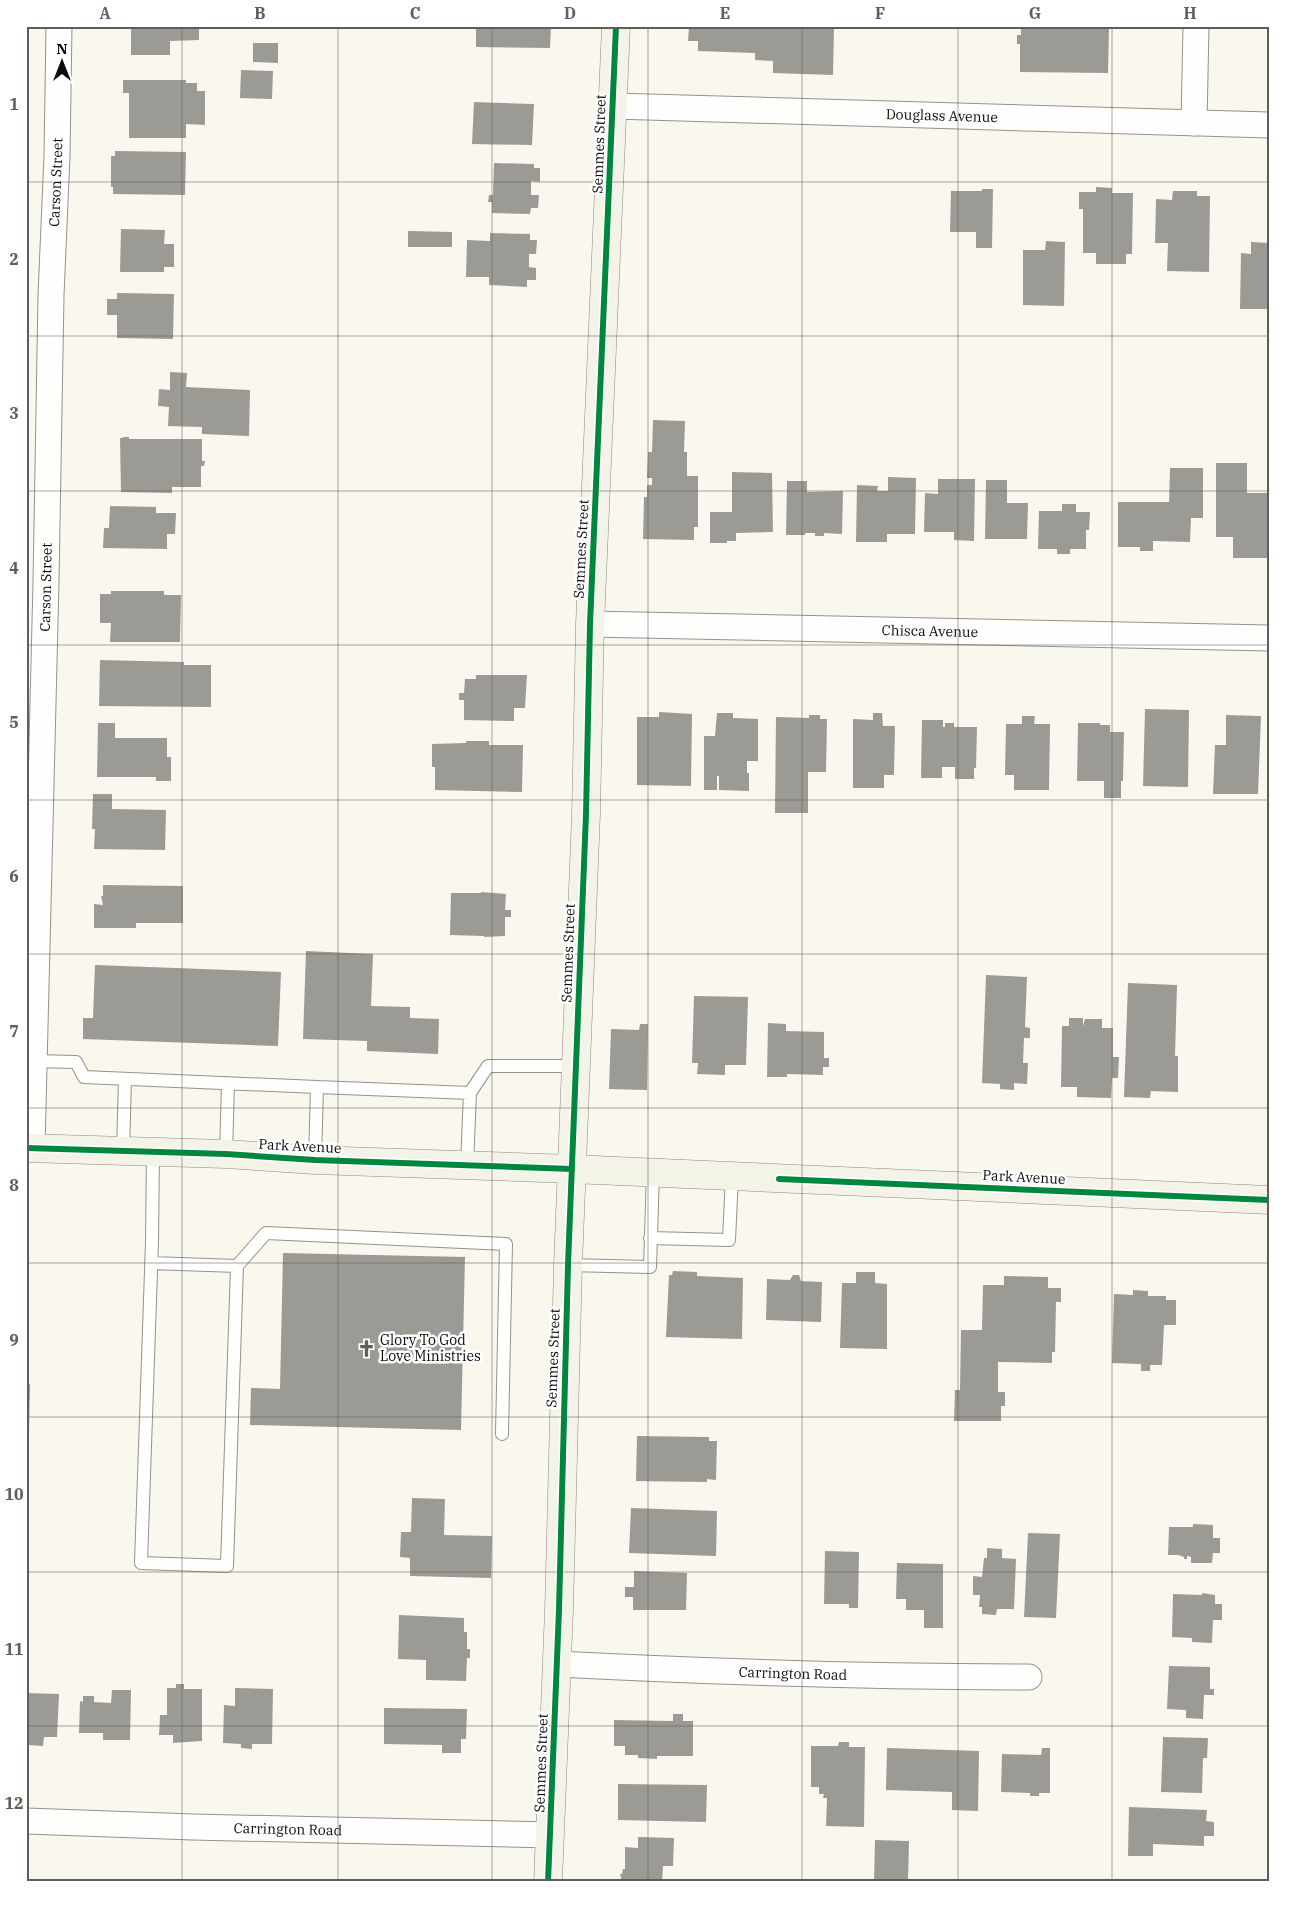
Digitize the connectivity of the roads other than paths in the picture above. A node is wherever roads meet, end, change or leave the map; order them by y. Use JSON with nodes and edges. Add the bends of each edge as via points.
{"nodes":[{"id":1,"x":59,"y":26,"type":"edge"},
{"id":2,"x":616,"y":26,"type":"edge"},
{"id":3,"x":1196,"y":26,"type":"edge"},
{"id":4,"x":613,"y":106,"type":"junction"},
{"id":5,"x":1194,"y":123,"type":"junction"},
{"id":6,"x":1269,"y":125,"type":"edge"},
{"id":7,"x":590,"y":624,"type":"junction"},
{"id":8,"x":1269,"y":638,"type":"edge"},
{"id":9,"x":33,"y":1061,"type":"junction"},
{"id":10,"x":575,"y":1066,"type":"junction"},
{"id":11,"x":125,"y":1079,"type":"junction"},
{"id":12,"x":228,"y":1083,"type":"junction"},
{"id":13,"x":317,"y":1087,"type":"junction"},
{"id":14,"x":470,"y":1093,"type":"junction"},
{"id":15,"x":29,"y":1148,"type":"edge"},
{"id":16,"x":122,"y":1151,"type":"junction"},
{"id":17,"x":153,"y":1151,"type":"junction"},
{"id":18,"x":226,"y":1154,"type":"junction"},
{"id":19,"x":315,"y":1160,"type":"junction"},
{"id":20,"x":468,"y":1165,"type":"junction"},
{"id":21,"x":572,"y":1168,"type":"junction"},
{"id":22,"x":653,"y":1172,"type":"junction"},
{"id":23,"x":732,"y":1176,"type":"junction"},
{"id":24,"x":1269,"y":1200,"type":"edge"},
{"id":25,"x":650,"y":1238,"type":"junction"},
{"id":26,"x":151,"y":1263,"type":"junction"},
{"id":27,"x":568,"y":1265,"type":"junction"},
{"id":28,"x":236,"y":1266,"type":"junction"},
{"id":29,"x":502,"y":1434,"type":"dead end"},
{"id":30,"x":557,"y":1664,"type":"junction"},
{"id":31,"x":1029,"y":1677,"type":"dead end"},
{"id":32,"x":26,"y":1821,"type":"edge"},
{"id":33,"x":550,"y":1835,"type":"junction"},
{"id":34,"x":548,"y":1882,"type":"edge"}],
"edges":[{"from":1,"to":9,"type":"street","name":"Carson Street"},
{"from":2,"to":4,"type":"main road","name":"Semmes Street"},
{"from":3,"to":5,"type":"street"},
{"from":4,"to":5,"type":"street","name":"Douglass Avenue"},
{"from":4,"to":7,"type":"main road","name":"Semmes Street"},
{"from":5,"to":6,"type":"street","name":"Douglass Avenue"},
{"from":7,"to":8,"type":"street","name":"Chisca Avenue"},
{"from":7,"to":10,"type":"main road","name":"Semmes Street"},
{"from":9,"to":11,"type":"lane","via":[[76,1062],[84,1077]]},
{"from":9,"to":15,"type":"street","name":"Carson Street"},
{"from":10,"to":14,"type":"lane","via":[[488,1066]]},
{"from":10,"to":21,"type":"main road","name":"Semmes Street"},
{"from":11,"to":12,"type":"lane"},
{"from":11,"to":16,"type":"lane"},
{"from":12,"to":13,"type":"lane"},
{"from":12,"to":18,"type":"lane"},
{"from":13,"to":14,"type":"lane"},
{"from":13,"to":19,"type":"lane"},
{"from":14,"to":20,"type":"lane"},
{"from":15,"to":16,"type":"main road","name":"Park Avenue"},
{"from":16,"to":17,"type":"main road","name":"Park Avenue"},
{"from":17,"to":18,"type":"main road","name":"Park Avenue"},
{"from":17,"to":26,"type":"lane"},
{"from":18,"to":19,"type":"main road","name":"Park Avenue"},
{"from":19,"to":20,"type":"main road","name":"Park Avenue"},
{"from":20,"to":21,"type":"main road","name":"Park Avenue"},
{"from":21,"to":22,"type":"main road","name":"Park Avenue"},
{"from":21,"to":27,"type":"main road","name":"Semmes Street"},
{"from":22,"to":23,"type":"main road","name":"Park Avenue"},
{"from":22,"to":25,"type":"lane"},
{"from":23,"to":24,"type":"main road","name":"Park Avenue"},
{"from":23,"to":25,"type":"lane","via":[[730,1240]]},
{"from":25,"to":27,"type":"lane","via":[[650,1267]]},
{"from":26,"to":28,"type":"lane"},
{"from":26,"to":28,"type":"lane","via":[[141,1563],[227,1566]]},
{"from":27,"to":30,"type":"main road","name":"Semmes Street"},
{"from":28,"to":29,"type":"lane","via":[[266,1233],[506,1244]]},
{"from":30,"to":31,"type":"street","name":"Carrington Road","via":[[720,1672]]},
{"from":30,"to":33,"type":"main road","name":"Semmes Street"},
{"from":32,"to":33,"type":"street","name":"Carrington Road"},
{"from":33,"to":34,"type":"main road","name":"Semmes Street"}]}
